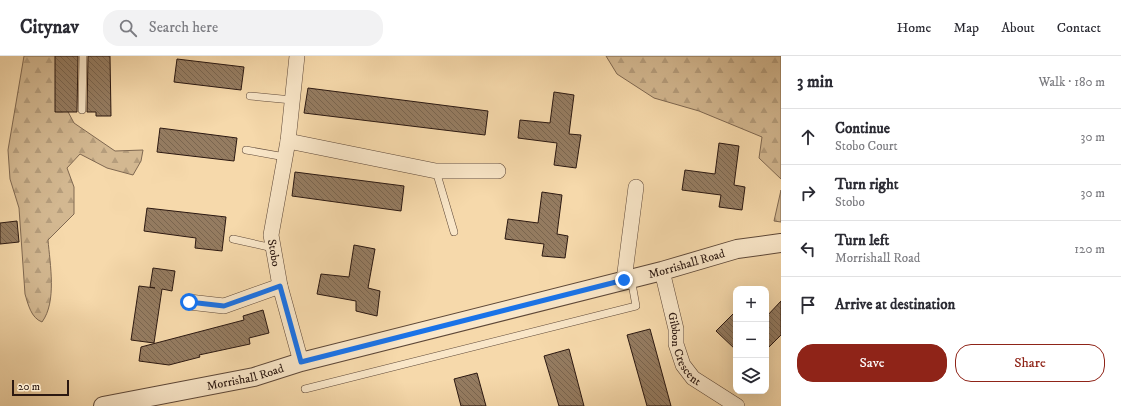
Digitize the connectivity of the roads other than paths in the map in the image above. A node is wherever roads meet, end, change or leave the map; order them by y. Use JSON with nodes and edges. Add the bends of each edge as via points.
{"nodes":[{"id":1,"x":83,"y":56,"type":"edge"},
{"id":2,"x":297,"y":56,"type":"edge"},
{"id":3,"x":250,"y":96,"type":"dead end"},
{"id":4,"x":292,"y":100,"type":"junction"},
{"id":5,"x":82,"y":110,"type":"dead end"},
{"id":6,"x":288,"y":142,"type":"junction"},
{"id":7,"x":246,"y":150,"type":"dead end"},
{"id":8,"x":285,"y":157,"type":"junction"},
{"id":9,"x":436,"y":171,"type":"junction"},
{"id":10,"x":498,"y":172,"type":"dead end"},
{"id":11,"x":636,"y":187,"type":"dead end"},
{"id":12,"x":454,"y":232,"type":"dead end"},
{"id":13,"x":233,"y":239,"type":"dead end"},
{"id":14,"x":781,"y":243,"type":"edge"},
{"id":15,"x":273,"y":248,"type":"junction"},
{"id":16,"x":662,"y":271,"type":"junction"},
{"id":17,"x":628,"y":279,"type":"junction"},
{"id":18,"x":280,"y":286,"type":"junction"},
{"id":19,"x":189,"y":302,"type":"dead end"},
{"id":20,"x":301,"y":362,"type":"junction"},
{"id":21,"x":305,"y":389,"type":"dead end"},
{"id":22,"x":103,"y":406,"type":"edge"},
{"id":23,"x":737,"y":406,"type":"edge"}],
"edges":[{"from":1,"to":5,"type":"lane"},
{"from":2,"to":4,"type":"street","name":"Stobo"},
{"from":3,"to":4,"type":"lane"},
{"from":4,"to":6,"type":"street","name":"Stobo"},
{"from":6,"to":8,"type":"street","name":"Stobo"},
{"from":6,"to":9,"type":"street"},
{"from":7,"to":8,"type":"lane"},
{"from":8,"to":15,"type":"street","name":"Stobo","via":[[271,235]]},
{"from":9,"to":10,"type":"street"},
{"from":9,"to":12,"type":"lane"},
{"from":11,"to":17,"type":"street"},
{"from":13,"to":15,"type":"lane"},
{"from":14,"to":16,"type":"street","name":"Morrishall Road","via":[[737,249]]},
{"from":15,"to":18,"type":"street","name":"Stobo"},
{"from":16,"to":17,"type":"street","name":"Morrishall Road"},
{"from":16,"to":23,"type":"street","name":"Gibbon Crescent","via":[[676,329],[676,344],[683,365],[693,378]]},
{"from":17,"to":20,"type":"street","name":"Morrishall Road"},
{"from":17,"to":21,"type":"lane","via":[[636,306]]},
{"from":18,"to":19,"type":"street","via":[[224,306]]},
{"from":18,"to":20,"type":"street","name":"Stobo"},
{"from":20,"to":22,"type":"street","name":"Morrishall Road","via":[[254,376]]}]}
